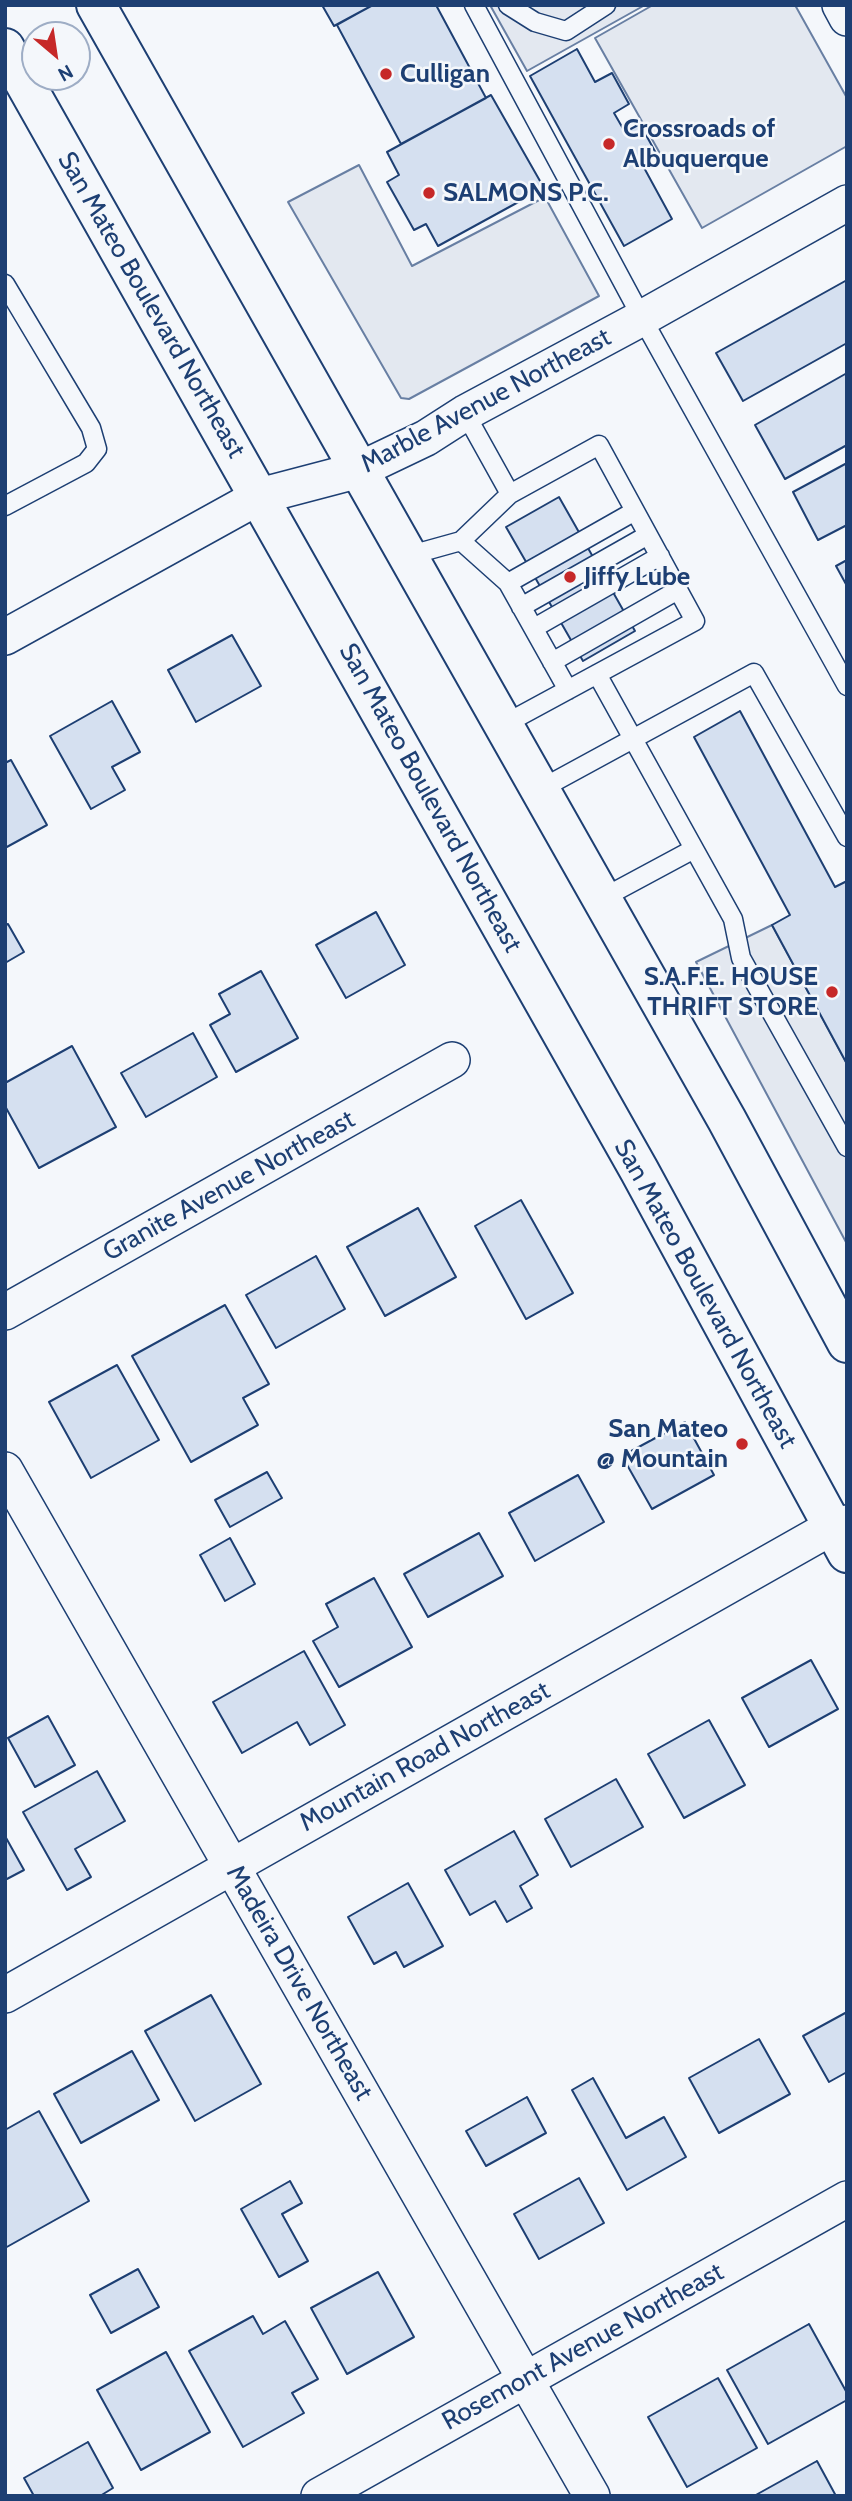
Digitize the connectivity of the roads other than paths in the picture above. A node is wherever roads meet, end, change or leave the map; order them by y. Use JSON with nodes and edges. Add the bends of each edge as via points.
{"nodes":[{"id":1,"x":96,"y":5,"type":"edge"},
{"id":2,"x":474,"y":5,"type":"edge"},
{"id":3,"x":508,"y":5,"type":"edge"},
{"id":4,"x":606,"y":5,"type":"edge"},
{"id":5,"x":840,"y":5,"type":"edge"},
{"id":6,"x":847,"y":18,"type":"edge"},
{"id":7,"x":5,"y":48,"type":"edge"},
{"id":8,"x":847,"y":203,"type":"edge"},
{"id":9,"x":5,"y":285,"type":"edge"},
{"id":10,"x":642,"y":318,"type":"junction"},
{"id":11,"x":465,"y":413,"type":"junction"},
{"id":12,"x":359,"y":470,"type":"junction"},
{"id":13,"x":510,"y":494,"type":"junction"},
{"id":14,"x":260,"y":496,"type":"junction"},
{"id":15,"x":5,"y":506,"type":"edge"},
{"id":16,"x":635,"y":511,"type":"junction"},
{"id":17,"x":648,"y":535,"type":"junction"},
{"id":18,"x":461,"y":541,"type":"junction"},
{"id":19,"x":407,"y":556,"type":"junction"},
{"id":20,"x":660,"y":556,"type":"junction"},
{"id":21,"x":509,"y":583,"type":"junction"},
{"id":22,"x":678,"y":590,"type":"junction"},
{"id":23,"x":521,"y":607,"type":"junction"},
{"id":24,"x":534,"y":628,"type":"junction"},
{"id":25,"x":5,"y":636,"type":"edge"},
{"id":26,"x":552,"y":662,"type":"junction"},
{"id":27,"x":597,"y":674,"type":"junction"},
{"id":28,"x":847,"y":686,"type":"edge"},
{"id":29,"x":568,"y":690,"type":"junction"},
{"id":30,"x":503,"y":725,"type":"junction"},
{"id":31,"x":633,"y":739,"type":"junction"},
{"id":32,"x":540,"y":790,"type":"junction"},
{"id":33,"x":847,"y":837,"type":"edge"},
{"id":34,"x":694,"y":849,"type":"junction"},
{"id":35,"x":601,"y":900,"type":"junction"},
{"id":36,"x":452,"y":1060,"type":"dead end"},
{"id":37,"x":847,"y":1147,"type":"edge"},
{"id":38,"x":5,"y":1312,"type":"edge"},
{"id":39,"x":847,"y":1343,"type":"edge"},
{"id":40,"x":5,"y":1471,"type":"edge"},
{"id":41,"x":842,"y":1535,"type":"edge"},
{"id":42,"x":232,"y":1866,"type":"junction"},
{"id":43,"x":5,"y":1995,"type":"edge"},
{"id":44,"x":847,"y":2199,"type":"edge"},
{"id":45,"x":525,"y":2378,"type":"junction"},
{"id":46,"x":319,"y":2496,"type":"edge"},
{"id":47,"x":592,"y":2496,"type":"edge"}],
"edges":[{"from":1,"to":12,"type":"main road"},
{"from":2,"to":10,"type":"lane"},
{"from":3,"to":4,"type":"lane","via":[[535,22],[566,31]]},
{"from":5,"to":6,"type":"street"},
{"from":7,"to":14,"type":"main road","name":"San Mateo Boulevard Northeast"},
{"from":8,"to":10,"type":"street","name":"Marble Avenue Northeast"},
{"from":9,"to":15,"type":"lane","via":[[91,429],[96,449],[86,463]]},
{"from":10,"to":11,"type":"street","name":"Marble Avenue Northeast"},
{"from":10,"to":28,"type":"lane"},
{"from":11,"to":12,"type":"street","name":"Marble Avenue Northeast","via":[[426,438]]},
{"from":11,"to":13,"type":"lane"},
{"from":12,"to":14,"type":"street","name":"Marble Avenue Northeast"},
{"from":12,"to":19,"type":"main road"},
{"from":13,"to":16,"type":"lane","via":[[599,445]]},
{"from":13,"to":18,"type":"lane"},
{"from":14,"to":25,"type":"street","name":"Marble Avenue Northeast"},
{"from":14,"to":41,"type":"main road","name":"San Mateo Boulevard Northeast"},
{"from":16,"to":17,"type":"lane"},
{"from":16,"to":21,"type":"lane"},
{"from":17,"to":20,"type":"lane"},
{"from":17,"to":23,"type":"lane"},
{"from":18,"to":19,"type":"lane"},
{"from":18,"to":21,"type":"lane"},
{"from":19,"to":30,"type":"main road"},
{"from":20,"to":22,"type":"lane"},
{"from":20,"to":24,"type":"lane"},
{"from":21,"to":23,"type":"lane"},
{"from":22,"to":26,"type":"lane"},
{"from":22,"to":27,"type":"lane","via":[[695,621]]},
{"from":23,"to":24,"type":"lane"},
{"from":24,"to":26,"type":"lane"},
{"from":26,"to":29,"type":"lane"},
{"from":27,"to":29,"type":"lane"},
{"from":27,"to":31,"type":"lane"},
{"from":29,"to":30,"type":"lane"},
{"from":30,"to":32,"type":"main road"},
{"from":31,"to":32,"type":"lane"},
{"from":31,"to":33,"type":"lane","via":[[754,673]]},
{"from":31,"to":34,"type":"lane"},
{"from":32,"to":35,"type":"main road"},
{"from":34,"to":35,"type":"lane"},
{"from":34,"to":37,"type":"lane","via":[[733,919],[741,958]]},
{"from":35,"to":39,"type":"main road"},
{"from":36,"to":38,"type":"street","name":"Granite Avenue Northeast"},
{"from":40,"to":42,"type":"street","name":"Madeira Drive Northeast"},
{"from":41,"to":42,"type":"street","name":"Mountain Road Northeast"},
{"from":42,"to":43,"type":"street","name":"Mountain Road Northeast"},
{"from":42,"to":45,"type":"street","name":"Madeira Drive Northeast"},
{"from":44,"to":45,"type":"street","name":"Rosemont Avenue Northeast"},
{"from":45,"to":46,"type":"street","name":"Rosemont Avenue Northeast"},
{"from":45,"to":47,"type":"street","name":"Madeira Drive Northeast"}]}
